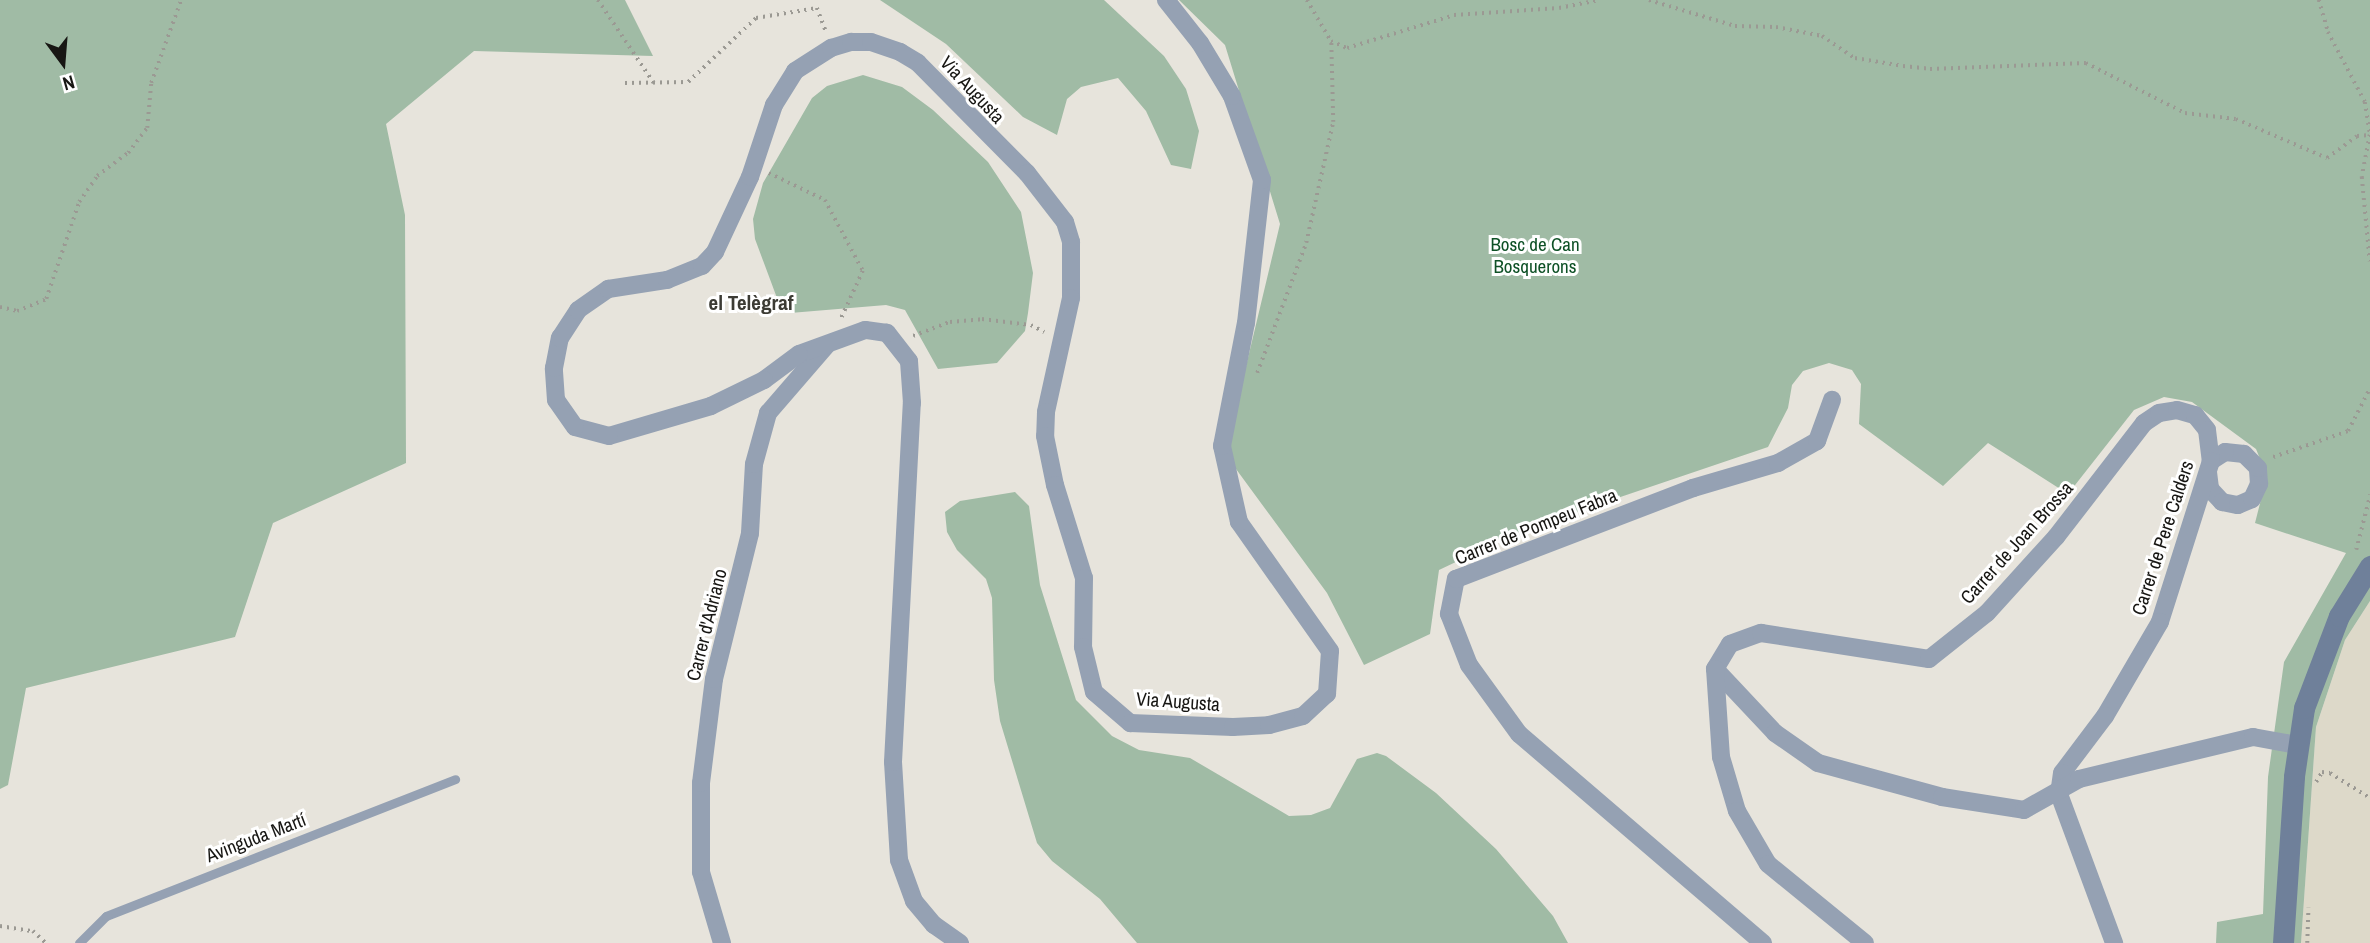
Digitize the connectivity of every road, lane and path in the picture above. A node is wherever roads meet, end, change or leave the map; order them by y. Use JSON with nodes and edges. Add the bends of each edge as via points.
{"nodes":[{"id":1,"x":181,"y":0,"type":"edge"},
{"id":2,"x":598,"y":0,"type":"edge"},
{"id":3,"x":1166,"y":0,"type":"edge"},
{"id":4,"x":1307,"y":0,"type":"edge"},
{"id":5,"x":1599,"y":0,"type":"edge"},
{"id":6,"x":1649,"y":0,"type":"edge"},
{"id":7,"x":2319,"y":0,"type":"edge"},
{"id":8,"x":1331,"y":41,"type":"junction"},
{"id":9,"x":831,"y":48,"type":"junction"},
{"id":10,"x":625,"y":83,"type":"dead end"},
{"id":11,"x":654,"y":83,"type":"junction"},
{"id":12,"x":2370,"y":135,"type":"edge"},
{"id":13,"x":754,"y":165,"type":"junction"},
{"id":14,"x":2370,"y":262,"type":"edge"},
{"id":15,"x":0,"y":307,"type":"edge"},
{"id":16,"x":831,"y":340,"type":"junction"},
{"id":17,"x":1063,"y":341,"type":"junction"},
{"id":18,"x":896,"y":344,"type":"junction"},
{"id":19,"x":2370,"y":388,"type":"edge"},
{"id":20,"x":1233,"y":395,"type":"junction"},
{"id":21,"x":1832,"y":400,"type":"dead end"},
{"id":22,"x":2177,"y":410,"type":"joint"},
{"id":23,"x":2210,"y":467,"type":"junction"},
{"id":24,"x":2258,"y":469,"type":"junction"},
{"id":25,"x":2370,"y":495,"type":"edge"},
{"id":26,"x":2368,"y":570,"type":"edge"},
{"id":27,"x":1715,"y":669,"type":"junction"},
{"id":28,"x":2297,"y":745,"type":"junction"},
{"id":29,"x":455,"y":779,"type":"dead end"},
{"id":30,"x":2314,"y":791,"type":"dead end"},
{"id":31,"x":2059,"y":794,"type":"junction"},
{"id":32,"x":2370,"y":798,"type":"edge"},
{"id":33,"x":2309,"y":905,"type":"dead end"},
{"id":34,"x":0,"y":926,"type":"edge"},
{"id":35,"x":46,"y":943,"type":"edge"},
{"id":36,"x":79,"y":943,"type":"edge"},
{"id":37,"x":722,"y":943,"type":"edge"},
{"id":38,"x":960,"y":943,"type":"edge"},
{"id":39,"x":1763,"y":943,"type":"edge"},
{"id":40,"x":1865,"y":943,"type":"edge"},
{"id":41,"x":2114,"y":943,"type":"edge"},
{"id":42,"x":2283,"y":943,"type":"edge"},
{"id":43,"x":2307,"y":943,"type":"edge"}],
"edges":[{"from":1,"to":15,"type":"path","via":[[151,83],[147,128],[128,153],[97,176],[79,202],[46,299],[17,311]]},
{"from":2,"to":11,"type":"path"},
{"from":3,"to":20,"type":"street","name":"Via Augusta","via":[[1227,87],[1245,124],[1262,180]]},
{"from":4,"to":8,"type":"path"},
{"from":5,"to":8,"type":"path","via":[[1559,8],[1454,15],[1347,48]]},
{"from":6,"to":12,"type":"path","via":[[1735,26],[1776,27],[1822,36],[1856,58],[1903,66],[2086,63],[2185,113],[2236,119],[2327,158],[2357,135]]},
{"from":7,"to":12,"type":"path","via":[[2328,32],[2365,102]]},
{"from":8,"to":20,"type":"path","via":[[1333,122],[1306,243],[1262,368]]},
{"from":9,"to":11,"type":"path","via":[[817,8],[756,18],[688,82]]},
{"from":9,"to":13,"type":"street","name":"Via Augusta","via":[[795,71],[774,105]]},
{"from":9,"to":17,"type":"street","name":"Via Augusta","via":[[871,42],[918,63],[1053,202],[1071,243],[1071,298]]},
{"from":10,"to":11,"type":"path"},
{"from":12,"to":14,"type":"path","via":[[2362,188]]},
{"from":13,"to":16,"type":"path","via":[[825,200],[863,271]]},
{"from":13,"to":16,"type":"street","name":"Via Augusta","via":[[726,235],[702,266],[667,280],[608,289],[578,310],[560,338],[554,368],[556,400],[575,427],[609,436],[622,434],[744,391],[799,354]]},
{"from":16,"to":18,"type":"street","name":"Via Augusta","via":[[866,330],[887,333]]},
{"from":16,"to":37,"type":"street","name":"Carrer d'Adriano","via":[[768,413],[754,464],[750,533],[714,679],[701,783],[701,872]]},
{"from":17,"to":18,"type":"path","via":[[1031,325],[982,319],[950,322]]},
{"from":17,"to":20,"type":"street","name":"Via Augusta","via":[[1045,436],[1084,578],[1083,647],[1094,692],[1130,723],[1269,725],[1303,716],[1327,694],[1330,650],[1239,522],[1222,446]]},
{"from":18,"to":38,"type":"street","via":[[909,361],[912,403],[893,762],[899,860],[914,901],[934,925]]},
{"from":19,"to":24,"type":"path","via":[[2348,431],[2274,456]]},
{"from":21,"to":39,"type":"street","name":"Carrer de Pompeu Fabra","via":[[1817,441],[1778,463],[1693,488],[1456,579],[1450,614],[1469,666],[1519,734]]},
{"from":22,"to":23,"type":"street","name":"Carrer de Pere Calders","via":[[2194,415],[2207,430]]},
{"from":22,"to":27,"type":"street","name":"Carrer de Joan Brossa","via":[[2159,413],[2144,423],[2056,537],[1987,613],[1929,659],[1761,633],[1730,644]]},
{"from":23,"to":24,"type":"street","via":[[2225,452],[2244,454]]},
{"from":23,"to":24,"type":"street","via":[[2210,489],[2221,502],[2238,505],[2252,499],[2259,484]]},
{"from":23,"to":31,"type":"street","name":"Carrer de Pere Calders","via":[[2160,622],[2105,716],[2062,773]]},
{"from":25,"to":26,"type":"path","via":[[2354,562]]},
{"from":26,"to":28,"type":"street","via":[[2339,616],[2320,660]]},
{"from":27,"to":31,"type":"street","via":[[1775,733],[1818,763],[1942,797],[2024,810]]},
{"from":27,"to":40,"type":"street","via":[[1721,757],[1737,811],[1768,864]]},
{"from":28,"to":31,"type":"street","via":[[2253,737],[2079,779]]},
{"from":28,"to":42,"type":"street"},
{"from":29,"to":36,"type":"lane","name":"Avinguda Martí","via":[[106,916]]},
{"from":30,"to":32,"type":"path","via":[[2322,772]]},
{"from":31,"to":41,"type":"street"},
{"from":33,"to":43,"type":"path"},
{"from":34,"to":35,"type":"path","via":[[33,931]]}]}
